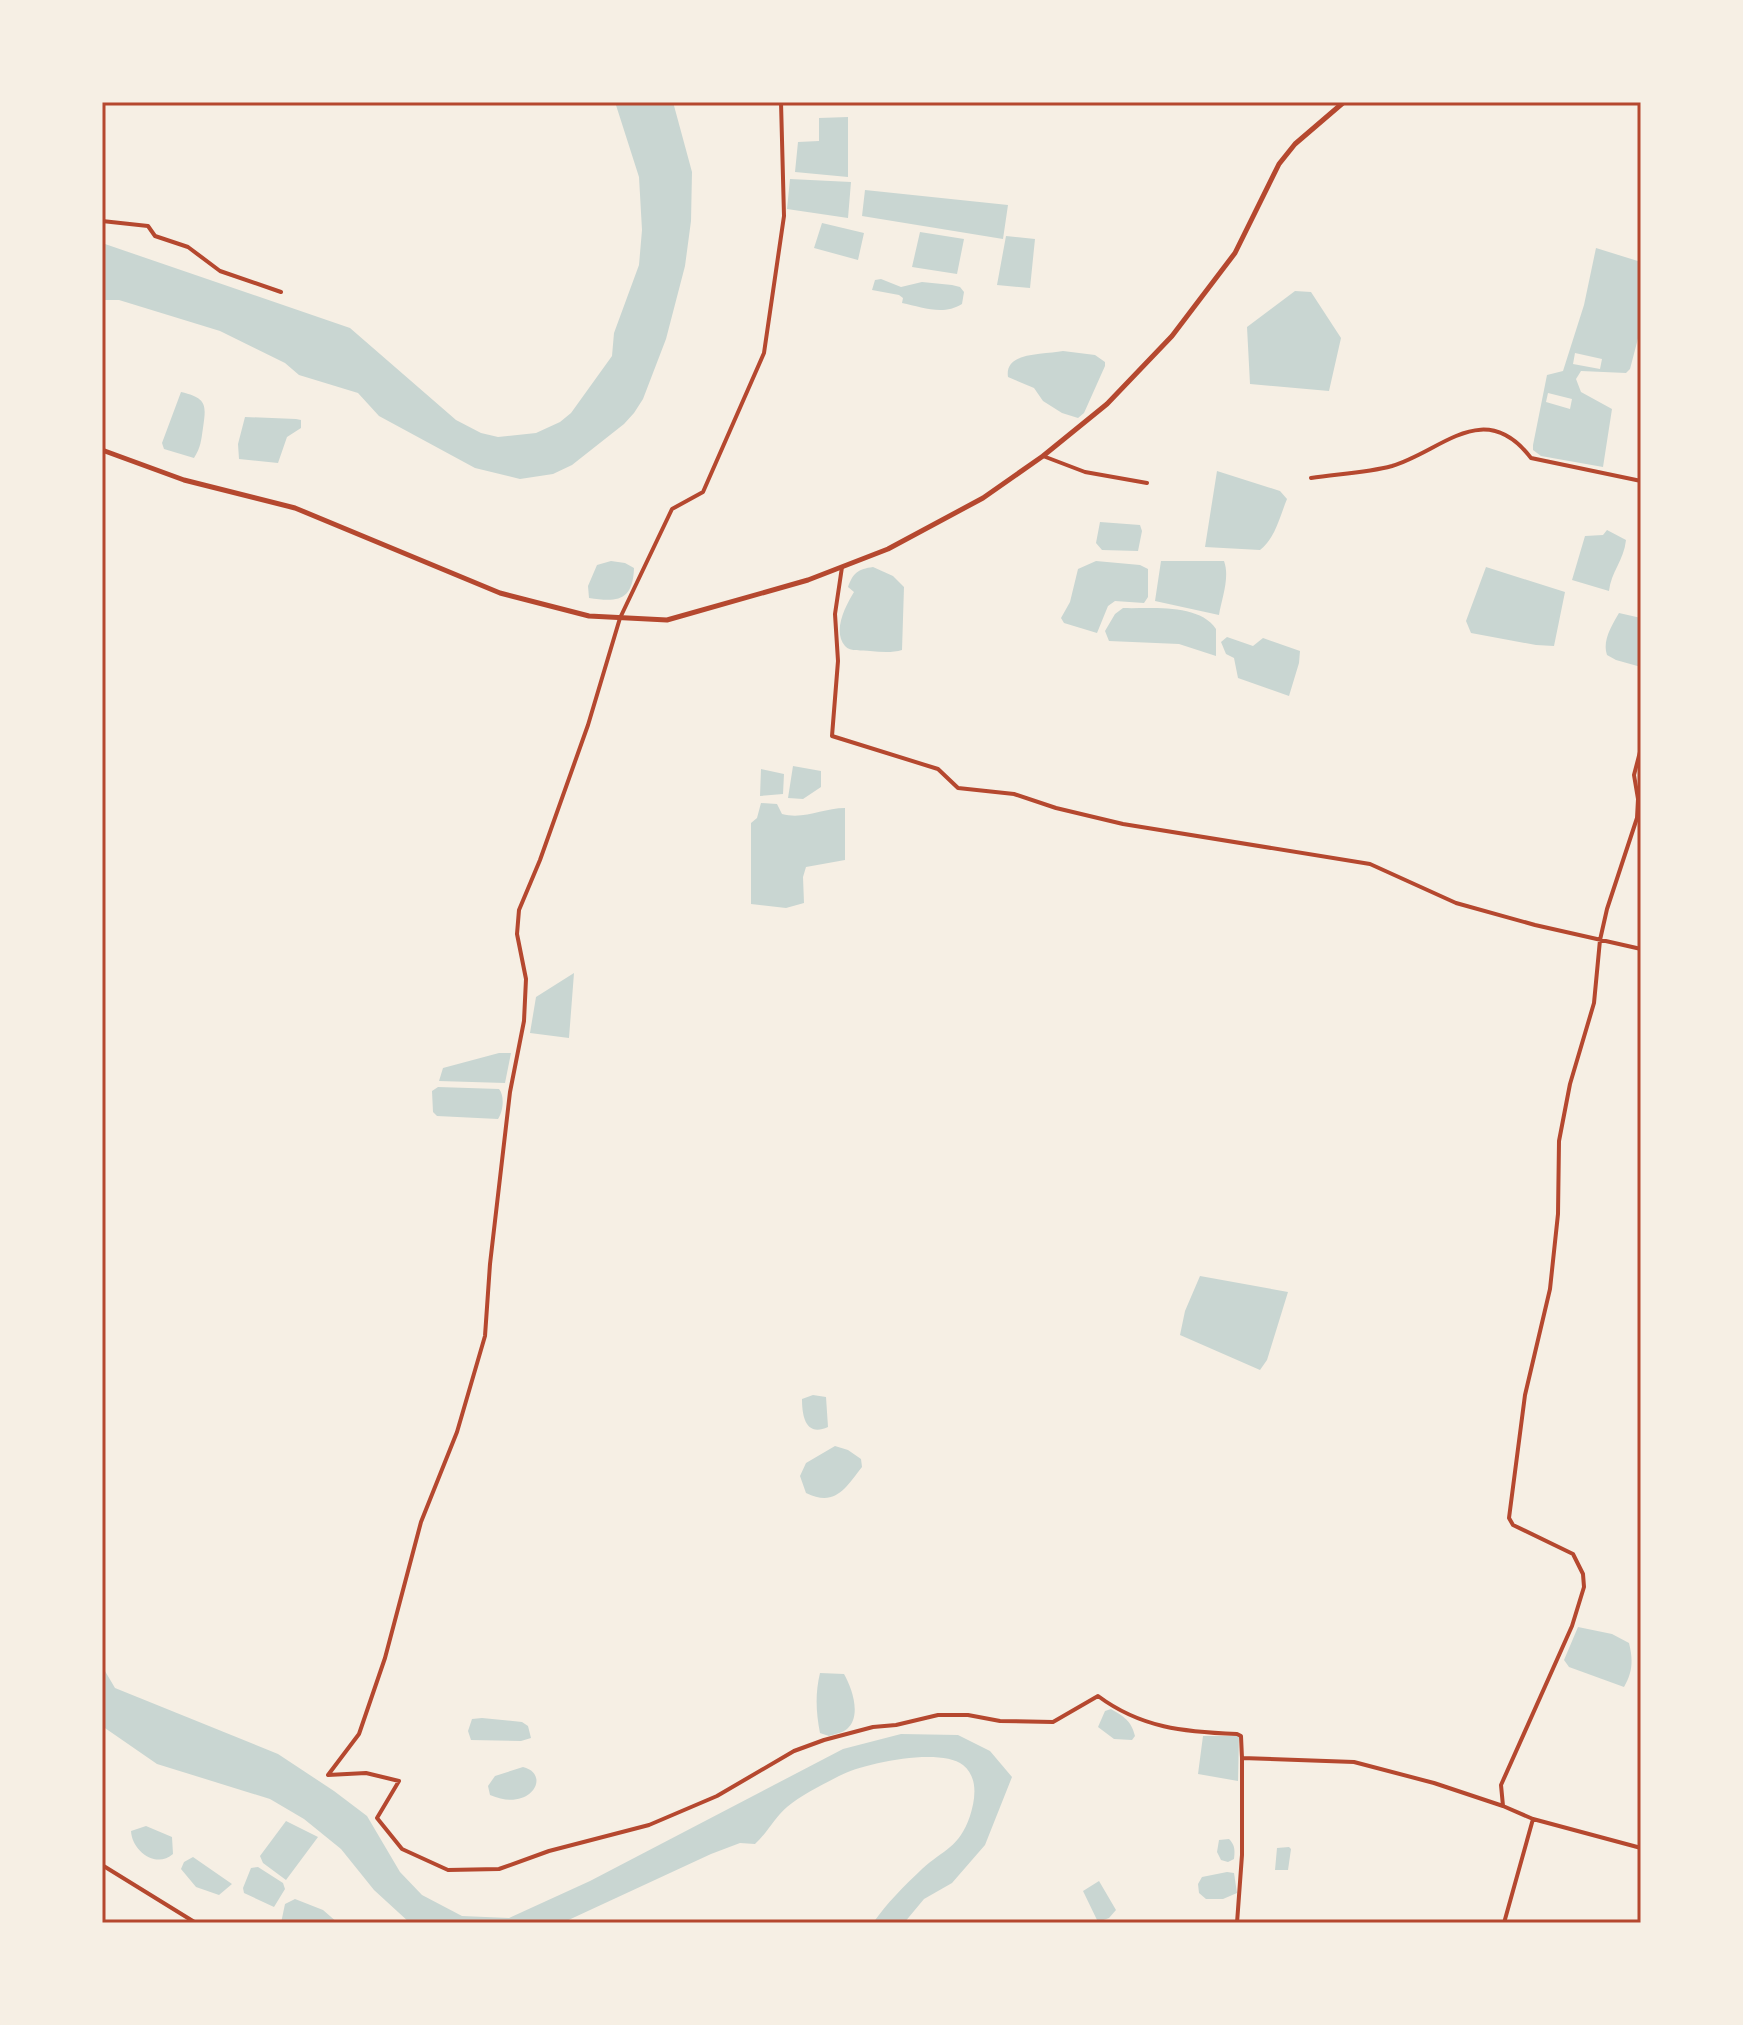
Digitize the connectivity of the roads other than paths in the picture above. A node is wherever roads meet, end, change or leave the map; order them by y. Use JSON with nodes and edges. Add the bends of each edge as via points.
{"nodes":[{"id":1,"x":781,"y":102,"type":"edge"},
{"id":2,"x":1344,"y":102,"type":"edge"},
{"id":3,"x":102,"y":221,"type":"edge"},
{"id":4,"x":281,"y":292,"type":"dead end"},
{"id":5,"x":102,"y":450,"type":"edge"},
{"id":6,"x":1043,"y":456,"type":"junction"},
{"id":7,"x":1311,"y":478,"type":"dead end"},
{"id":8,"x":1641,"y":481,"type":"edge"},
{"id":9,"x":1147,"y":483,"type":"dead end"},
{"id":10,"x":842,"y":567,"type":"junction"},
{"id":11,"x":620,"y":618,"type":"junction"},
{"id":12,"x":1641,"y":748,"type":"edge"},
{"id":13,"x":1600,"y":940,"type":"junction"},
{"id":14,"x":1641,"y":949,"type":"edge"},
{"id":15,"x":1242,"y":1758,"type":"junction"},
{"id":16,"x":1503,"y":1806,"type":"junction"},
{"id":17,"x":1533,"y":1819,"type":"junction"},
{"id":18,"x":1641,"y":1848,"type":"edge"},
{"id":19,"x":102,"y":1865,"type":"edge"},
{"id":20,"x":196,"y":1923,"type":"edge"},
{"id":21,"x":1237,"y":1923,"type":"edge"},
{"id":22,"x":1504,"y":1923,"type":"edge"}],
"edges":[{"from":1,"to":11,"type":"street","via":[[784,216],[764,353],[703,492],[672,509]]},
{"from":2,"to":6,"type":"street","via":[[1279,164],[1235,253],[1172,336],[1107,404]]},
{"from":3,"to":4,"type":"street","via":[[148,226],[155,236],[188,247],[220,271]]},
{"from":5,"to":11,"type":"street","via":[[184,480],[295,508],[500,593],[589,616]]},
{"from":6,"to":9,"type":"street","via":[[1085,472]]},
{"from":6,"to":10,"type":"street","via":[[983,498],[888,549]]},
{"from":7,"to":8,"type":"street","via":[[1393,465],[1448,438],[1481,429],[1505,435],[1531,458]]},
{"from":10,"to":11,"type":"street","via":[[667,620]]},
{"from":10,"to":13,"type":"street","via":[[835,614],[838,661],[832,736],[938,769],[958,788],[1014,794],[1123,824],[1370,864],[1456,903]]},
{"from":11,"to":15,"type":"street","via":[[588,725],[519,910],[524,1021],[510,1092],[485,1336],[457,1432],[421,1522],[359,1734],[328,1775],[366,1773],[399,1781],[377,1818],[402,1849],[448,1870],[499,1869],[649,1825],[717,1796],[794,1751],[873,1727],[938,1715],[1053,1722],[1098,1696],[1159,1727],[1237,1734]]},
{"from":12,"to":13,"type":"street","via":[[1634,775],[1637,818]]},
{"from":13,"to":14,"type":"street"},
{"from":13,"to":16,"type":"street","via":[[1594,1003],[1559,1141],[1550,1289],[1525,1395],[1509,1518],[1513,1525],[1573,1554],[1584,1587],[1572,1626],[1501,1785]]},
{"from":15,"to":16,"type":"street","via":[[1354,1762]]},
{"from":15,"to":21,"type":"street"},
{"from":16,"to":17,"type":"street"},
{"from":17,"to":18,"type":"street"},
{"from":17,"to":22,"type":"street"},
{"from":19,"to":20,"type":"street"}]}
